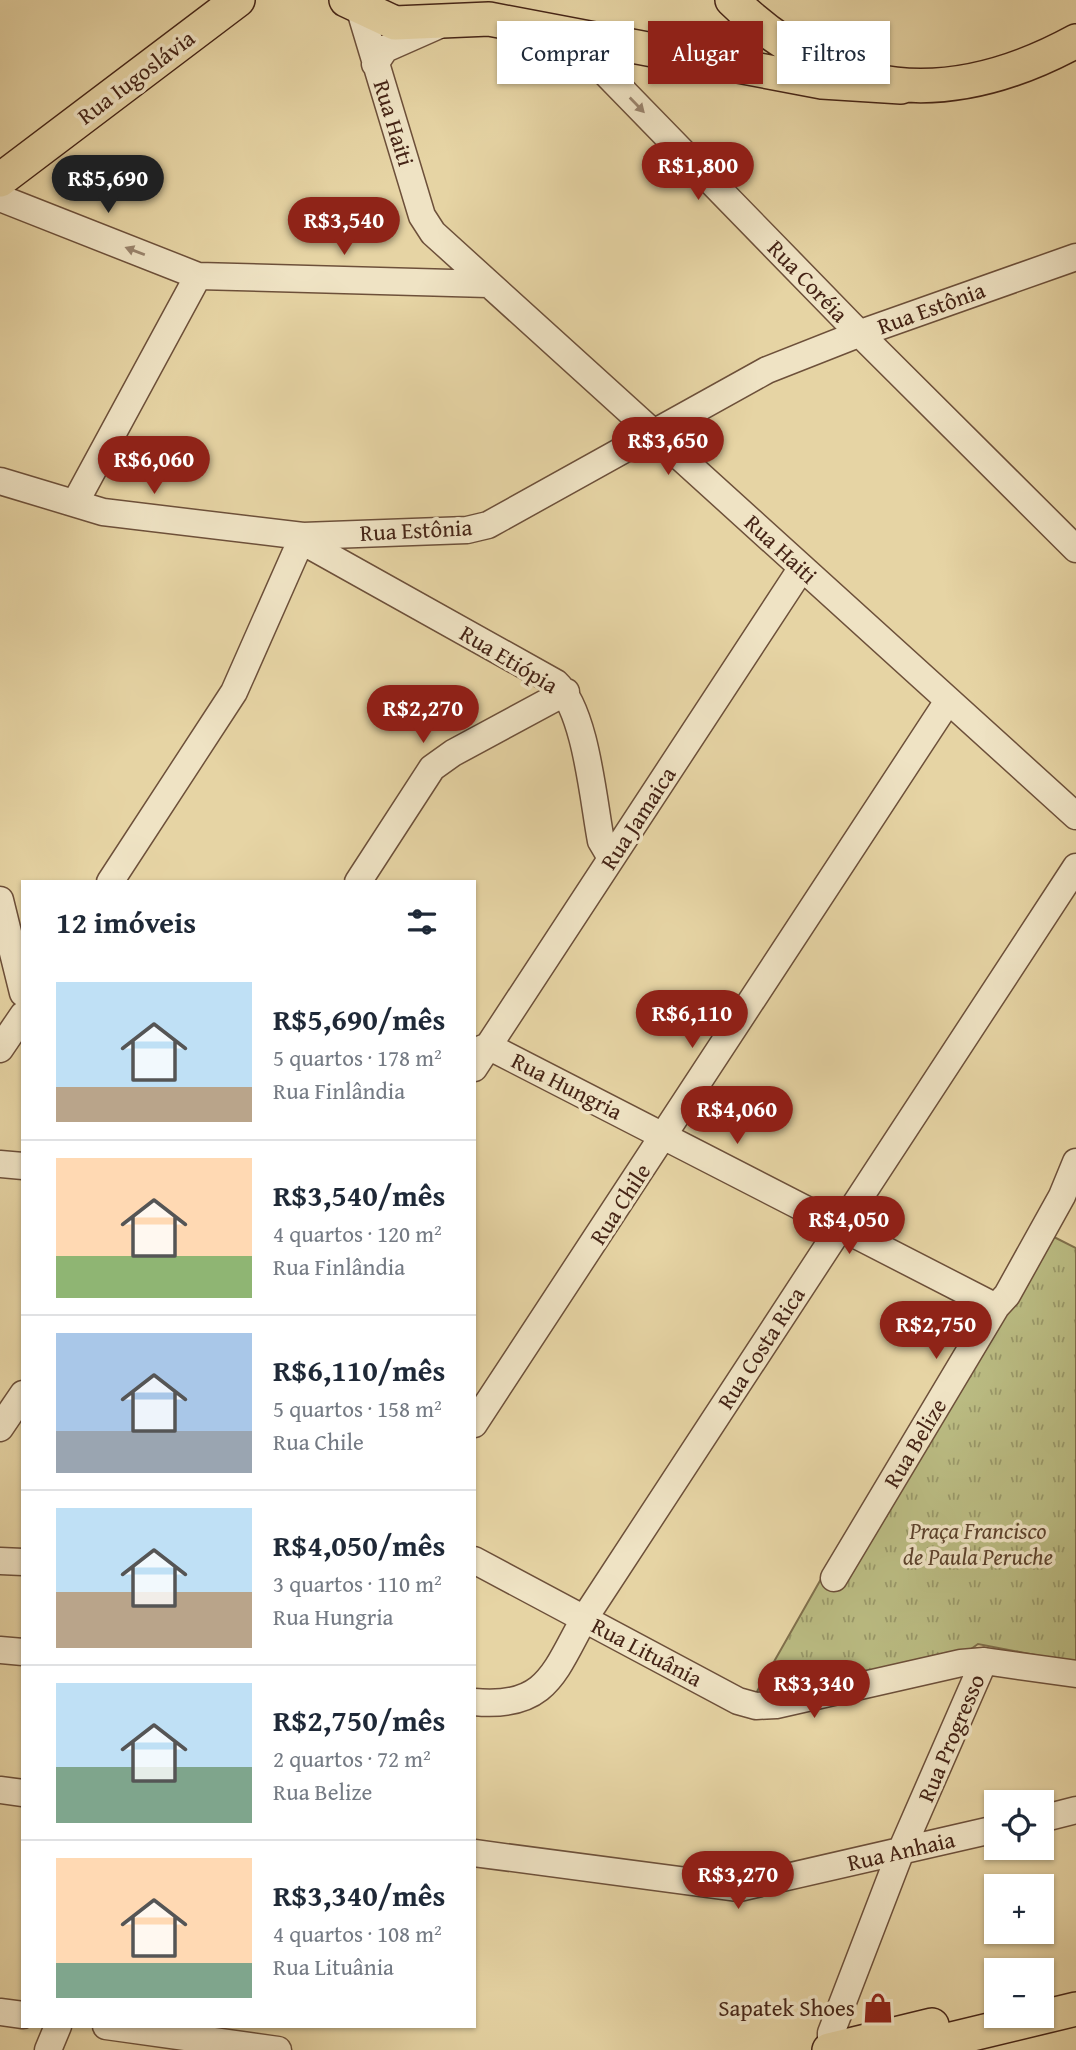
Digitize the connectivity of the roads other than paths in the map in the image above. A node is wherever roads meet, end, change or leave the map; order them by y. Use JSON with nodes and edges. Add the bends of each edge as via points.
{"nodes":[{"id":1,"x":238,"y":0,"type":"edge"},
{"id":2,"x":732,"y":0,"type":"edge"},
{"id":3,"x":352,"y":3,"type":"edge"},
{"id":4,"x":455,"y":20,"type":"junction"},
{"id":5,"x":499,"y":21,"type":"edge"},
{"id":6,"x":764,"y":29,"type":"junction"},
{"id":7,"x":763,"y":36,"type":"edge"},
{"id":8,"x":1076,"y":41,"type":"edge"},
{"id":9,"x":375,"y":64,"type":"junction"},
{"id":10,"x":763,"y":70,"type":"edge"},
{"id":11,"x":616,"y":84,"type":"edge"},
{"id":12,"x":901,"y":87,"type":"junction"},
{"id":13,"x":0,"y":180,"type":"edge"},
{"id":14,"x":0,"y":198,"type":"edge"},
{"id":15,"x":1076,"y":257,"type":"edge"},
{"id":16,"x":198,"y":276,"type":"junction"},
{"id":17,"x":488,"y":284,"type":"junction"},
{"id":18,"x":861,"y":333,"type":"junction"},
{"id":19,"x":656,"y":433,"type":"junction"},
{"id":20,"x":0,"y":481,"type":"edge"},
{"id":21,"x":75,"y":503,"type":"junction"},
{"id":22,"x":302,"y":538,"type":"junction"},
{"id":23,"x":1076,"y":549,"type":"edge"},
{"id":24,"x":801,"y":569,"type":"junction"},
{"id":25,"x":566,"y":692,"type":"junction"},
{"id":26,"x":948,"y":701,"type":"junction"},
{"id":27,"x":1076,"y":816,"type":"edge"},
{"id":28,"x":611,"y":858,"type":"junction"},
{"id":29,"x":1076,"y":867,"type":"edge"},
{"id":30,"x":111,"y":880,"type":"edge"},
{"id":31,"x":359,"y":880,"type":"edge"},
{"id":32,"x":0,"y":900,"type":"edge"},
{"id":33,"x":21,"y":985,"type":"edge"},
{"id":34,"x":21,"y":1017,"type":"edge"},
{"id":35,"x":0,"y":1049,"type":"edge"},
{"id":36,"x":479,"y":1055,"type":"edge"},
{"id":37,"x":665,"y":1135,"type":"junction"},
{"id":38,"x":1076,"y":1162,"type":"edge"},
{"id":39,"x":0,"y":1164,"type":"edge"},
{"id":40,"x":21,"y":1166,"type":"edge"},
{"id":41,"x":840,"y":1226,"type":"junction"},
{"id":42,"x":996,"y":1307,"type":"junction"},
{"id":43,"x":21,"y":1397,"type":"edge"},
{"id":44,"x":476,"y":1421,"type":"edge"},
{"id":45,"x":0,"y":1428,"type":"edge"},
{"id":46,"x":0,"y":1561,"type":"edge"},
{"id":47,"x":476,"y":1561,"type":"edge"},
{"id":48,"x":21,"y":1562,"type":"edge"},
{"id":49,"x":834,"y":1578,"type":"dead end"},
{"id":50,"x":583,"y":1619,"type":"junction"},
{"id":51,"x":0,"y":1650,"type":"edge"},
{"id":52,"x":21,"y":1653,"type":"edge"},
{"id":53,"x":984,"y":1661,"type":"junction"},
{"id":54,"x":1076,"y":1674,"type":"edge"},
{"id":55,"x":476,"y":1702,"type":"edge"},
{"id":56,"x":0,"y":1790,"type":"edge"},
{"id":57,"x":21,"y":1793,"type":"edge"},
{"id":58,"x":1076,"y":1810,"type":"edge"},
{"id":59,"x":1054,"y":1816,"type":"edge"},
{"id":60,"x":984,"y":1832,"type":"edge"},
{"id":61,"x":901,"y":1852,"type":"junction"},
{"id":62,"x":476,"y":1853,"type":"edge"},
{"id":63,"x":1076,"y":1990,"type":"edge"},
{"id":64,"x":1054,"y":1995,"type":"edge"},
{"id":65,"x":1076,"y":2009,"type":"edge"},
{"id":66,"x":0,"y":2012,"type":"edge"},
{"id":67,"x":21,"y":2015,"type":"edge"},
{"id":68,"x":984,"y":2015,"type":"edge"},
{"id":69,"x":57,"y":2028,"type":"edge"},
{"id":70,"x":120,"y":2028,"type":"edge"},
{"id":71,"x":921,"y":2043,"type":"edge"},
{"id":72,"x":48,"y":2050,"type":"edge"},
{"id":73,"x":278,"y":2050,"type":"edge"},
{"id":74,"x":830,"y":2050,"type":"edge"}],
"edges":[{"from":1,"to":13,"type":"main road","name":"Rua Iugoslávia"},
{"from":2,"to":6,"type":"main road"},
{"from":3,"to":4,"type":"main road","via":[[395,23]]},
{"from":3,"to":9,"type":"street","name":"Rua Haiti"},
{"from":4,"to":5,"type":"main road"},
{"from":4,"to":9,"type":"street","name":"Rua Haiti","via":[[391,45]]},
{"from":6,"to":7,"type":"main road"},
{"from":6,"to":12,"type":"main road","via":[[834,68]]},
{"from":8,"to":12,"type":"main road","via":[[984,80]]},
{"from":9,"to":17,"type":"street","name":"Rua Haiti","via":[[422,216],[433,233]]},
{"from":10,"to":12,"type":"main road","via":[[834,84]]},
{"from":11,"to":18,"type":"street","name":"Rua Coréia","one_way":true},
{"from":16,"to":14,"type":"street","one_way":true},
{"from":15,"to":18,"type":"street","name":"Rua Estônia"},
{"from":16,"to":17,"type":"street"},
{"from":16,"to":21,"type":"street"},
{"from":17,"to":19,"type":"street","name":"Rua Haiti"},
{"from":18,"to":19,"type":"street","name":"Rua Estônia","via":[[749,379]]},
{"from":18,"to":23,"type":"street","name":"Rua Coréia"},
{"from":19,"to":22,"type":"street","name":"Rua Estônia","via":[[477,529]]},
{"from":19,"to":24,"type":"street","name":"Rua Haiti"},
{"from":20,"to":21,"type":"street","name":"Rua Etiópia"},
{"from":21,"to":22,"type":"street","name":"Rua Etiópia","via":[[115,514]]},
{"from":22,"to":25,"type":"street","name":"Rua Etiópia"},
{"from":22,"to":30,"type":"street","via":[[234,692]]},
{"from":24,"to":26,"type":"street","name":"Rua Haiti"},
{"from":24,"to":28,"type":"street","name":"Rua Jamaica"},
{"from":25,"to":28,"type":"street","name":"Rua Etiópia","via":[[577,718],[601,841]]},
{"from":25,"to":31,"type":"street","via":[[453,752],[432,768]]},
{"from":26,"to":27,"type":"street","name":"Rua Haiti"},
{"from":26,"to":37,"type":"street","name":"Rua Chile"},
{"from":28,"to":36,"type":"street","name":"Rua Jamaica"},
{"from":29,"to":41,"type":"street","name":"Rua Costa Rica"},
{"from":32,"to":33,"type":"street"},
{"from":34,"to":35,"type":"street"},
{"from":36,"to":37,"type":"street","name":"Rua Hungria"},
{"from":37,"to":41,"type":"street","name":"Rua Hungria"},
{"from":37,"to":44,"type":"street","name":"Rua Chile"},
{"from":38,"to":42,"type":"street","name":"Rua Belize","via":[[1062,1196]]},
{"from":39,"to":40,"type":"street"},
{"from":41,"to":42,"type":"street","name":"Rua Hungria"},
{"from":41,"to":50,"type":"street","name":"Rua Costa Rica"},
{"from":42,"to":49,"type":"street","name":"Rua Belize"},
{"from":43,"to":45,"type":"street"},
{"from":46,"to":48,"type":"street"},
{"from":47,"to":50,"type":"street","name":"Rua Lituânia"},
{"from":50,"to":53,"type":"street","name":"Rua Lituânia","via":[[738,1701],[756,1706]]},
{"from":50,"to":55,"type":"street","name":"Rua Costa Rica","via":[[542,1689],[521,1701]]},
{"from":51,"to":52,"type":"street"},
{"from":53,"to":54,"type":"street","name":"Rua Lituânia"},
{"from":53,"to":61,"type":"street","name":"Rua Progresso"},
{"from":56,"to":57,"type":"street"},
{"from":58,"to":59,"type":"street"},
{"from":60,"to":61,"type":"street","name":"Rua Anhaia"},
{"from":61,"to":62,"type":"street","name":"Rua Anhaia","via":[[739,1888]]},
{"from":61,"to":74,"type":"street","name":"Rua Progresso","via":[[831,2033]]},
{"from":63,"to":64,"type":"main road"},
{"from":65,"to":71,"type":"main road"},
{"from":66,"to":67,"type":"street"},
{"from":68,"to":71,"type":"main road"},
{"from":69,"to":72,"type":"street"},
{"from":70,"to":73,"type":"street"},
{"from":71,"to":74,"type":"main road"}]}
